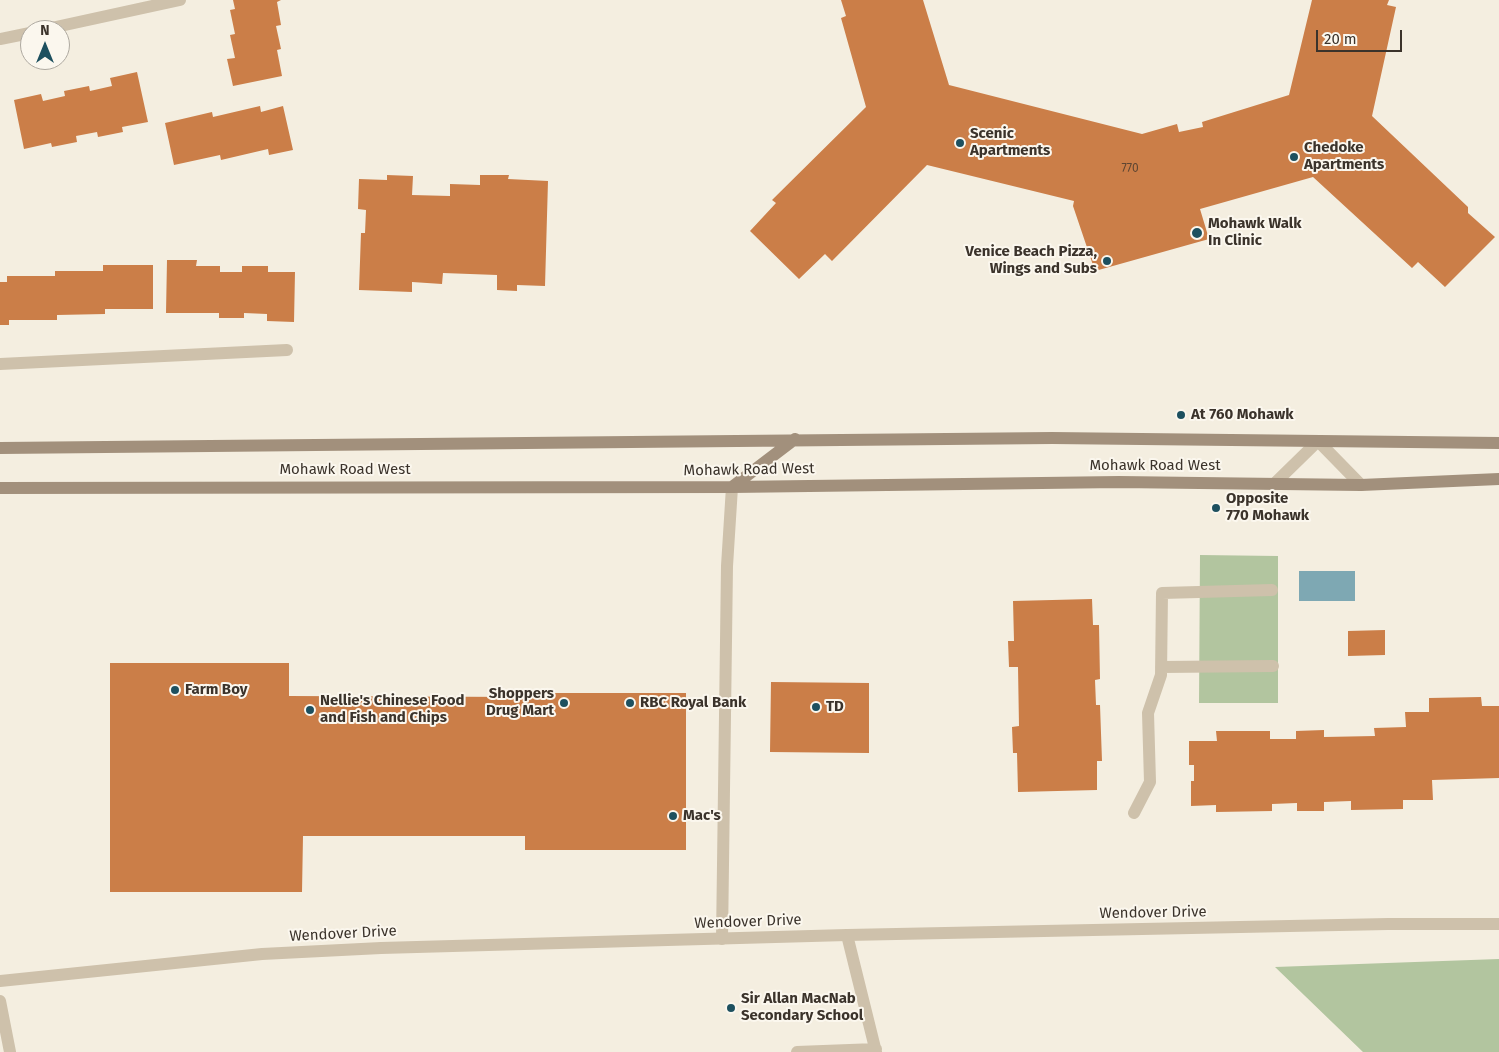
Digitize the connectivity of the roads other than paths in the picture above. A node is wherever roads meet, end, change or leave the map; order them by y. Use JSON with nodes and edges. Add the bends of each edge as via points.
{"nodes":[{"id":1,"x":180,"y":0,"type":"edge"},
{"id":2,"x":70,"y":24,"type":"edge"},
{"id":3,"x":20,"y":35,"type":"edge"},
{"id":4,"x":0,"y":39,"type":"edge"},
{"id":5,"x":286,"y":350,"type":"dead end"},
{"id":6,"x":0,"y":364,"type":"edge"},
{"id":7,"x":795,"y":439,"type":"junction"},
{"id":8,"x":1318,"y":441,"type":"junction"},
{"id":9,"x":1499,"y":443,"type":"edge"},
{"id":10,"x":0,"y":448,"type":"edge"},
{"id":11,"x":1499,"y":479,"type":"edge"},
{"id":12,"x":1274,"y":484,"type":"junction"},
{"id":13,"x":1362,"y":485,"type":"junction"},
{"id":14,"x":732,"y":487,"type":"junction"},
{"id":15,"x":0,"y":488,"type":"edge"},
{"id":16,"x":1272,"y":590,"type":"dead end"},
{"id":17,"x":1273,"y":666,"type":"dead end"},
{"id":18,"x":1161,"y":667,"type":"junction"},
{"id":19,"x":1134,"y":813,"type":"dead end"},
{"id":20,"x":1499,"y":924,"type":"edge"},
{"id":21,"x":847,"y":935,"type":"junction"},
{"id":22,"x":722,"y":939,"type":"junction"},
{"id":23,"x":0,"y":981,"type":"edge"},
{"id":24,"x":0,"y":1001,"type":"edge"},
{"id":25,"x":876,"y":1050,"type":"edge"},
{"id":26,"x":10,"y":1052,"type":"edge"},
{"id":27,"x":797,"y":1052,"type":"edge"}],
"edges":[{"from":1,"to":2,"type":"street"},
{"from":3,"to":4,"type":"street"},
{"from":5,"to":6,"type":"street"},
{"from":7,"to":8,"type":"main road","name":"Mohawk Road West"},
{"from":7,"to":10,"type":"main road","name":"Mohawk Road West"},
{"from":7,"to":14,"type":"main road"},
{"from":8,"to":9,"type":"main road","name":"Mohawk Road West"},
{"from":8,"to":12,"type":"street"},
{"from":8,"to":13,"type":"street"},
{"from":11,"to":13,"type":"main road","name":"Mohawk Road West"},
{"from":12,"to":13,"type":"main road","name":"Mohawk Road West"},
{"from":12,"to":14,"type":"main road","name":"Mohawk Road West","via":[[1071,482]]},
{"from":14,"to":15,"type":"main road","name":"Mohawk Road West"},
{"from":14,"to":22,"type":"street","via":[[728,551]]},
{"from":16,"to":18,"type":"street","via":[[1162,593]]},
{"from":17,"to":18,"type":"street"},
{"from":18,"to":19,"type":"street","via":[[1148,714],[1150,782]]},
{"from":20,"to":21,"type":"street","name":"Wendover Drive"},
{"from":21,"to":22,"type":"street","name":"Wendover Drive"},
{"from":21,"to":25,"type":"street"},
{"from":22,"to":23,"type":"street","name":"Wendover Drive","via":[[262,954]]},
{"from":24,"to":26,"type":"street"},
{"from":25,"to":27,"type":"street"}]}
